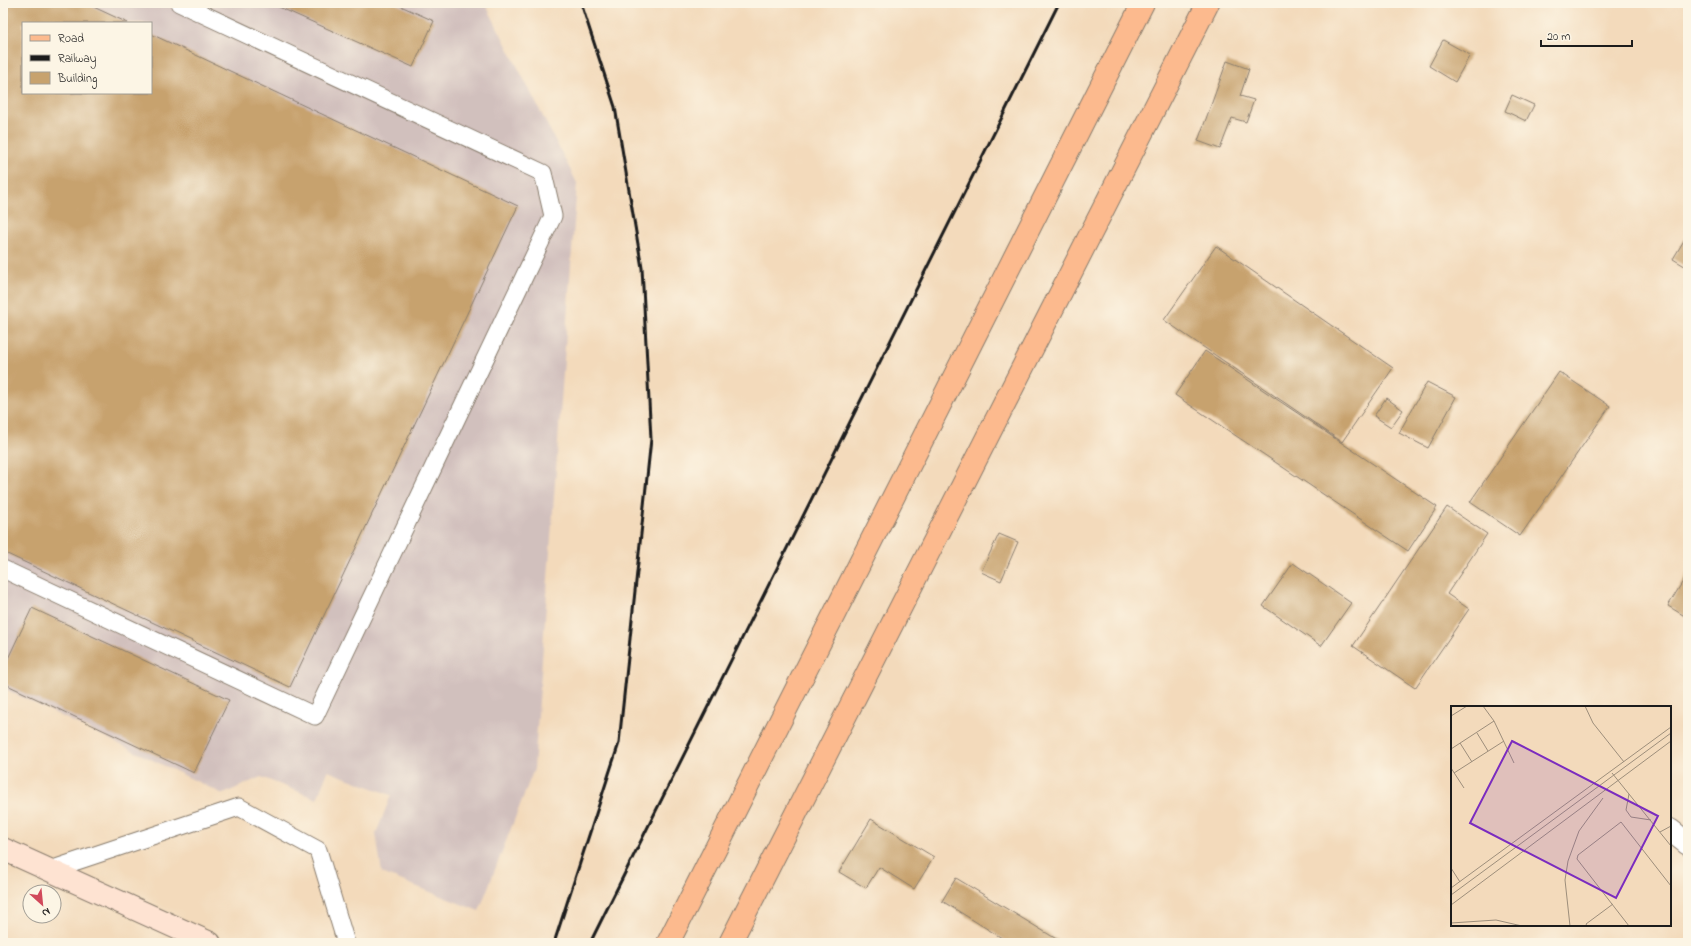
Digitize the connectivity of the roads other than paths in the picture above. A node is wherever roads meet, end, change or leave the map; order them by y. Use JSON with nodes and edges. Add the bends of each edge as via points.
{"nodes":[{"id":1,"x":179,"y":3,"type":"edge"},
{"id":2,"x":1143,"y":3,"type":"edge"},
{"id":3,"x":1208,"y":3,"type":"edge"},
{"id":4,"x":3,"y":569,"type":"edge"},
{"id":5,"x":1671,"y":831,"type":"edge"},
{"id":6,"x":1688,"y":844,"type":"edge"},
{"id":7,"x":3,"y":849,"type":"edge"},
{"id":8,"x":50,"y":870,"type":"junction"},
{"id":9,"x":210,"y":943,"type":"edge"},
{"id":10,"x":346,"y":943,"type":"edge"},
{"id":11,"x":668,"y":943,"type":"edge"},
{"id":12,"x":730,"y":943,"type":"edge"}],
"edges":[{"from":1,"to":4,"type":"lane","via":[[543,173],[553,216],[315,716]]},
{"from":2,"to":11,"type":"main road"},
{"from":3,"to":12,"type":"main road"},
{"from":5,"to":6,"type":"street"},
{"from":7,"to":8,"type":"street"},
{"from":8,"to":9,"type":"street"},
{"from":8,"to":10,"type":"lane","via":[[239,807],[318,850]]}]}
